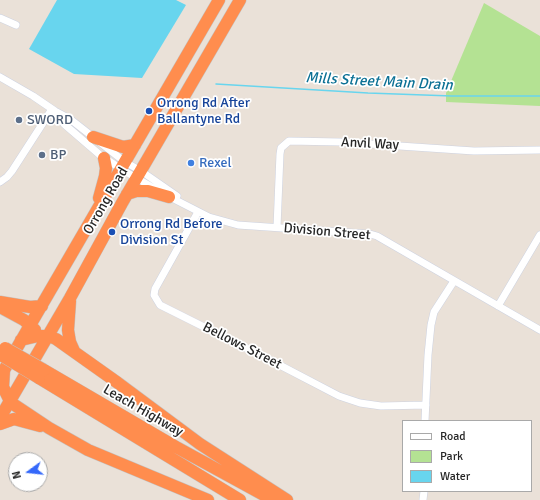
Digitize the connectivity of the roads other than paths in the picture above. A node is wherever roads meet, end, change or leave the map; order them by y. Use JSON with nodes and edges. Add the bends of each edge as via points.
{"nodes":[{"id":1,"x":219,"y":0,"type":"edge"},
{"id":2,"x":240,"y":0,"type":"edge"},
{"id":3,"x":0,"y":18,"type":"edge"},
{"id":4,"x":16,"y":26,"type":"dead end"},
{"id":5,"x":0,"y":77,"type":"edge"},
{"id":6,"x":53,"y":110,"type":"junction"},
{"id":7,"x":93,"y":137,"type":"junction"},
{"id":8,"x":135,"y":146,"type":"junction"},
{"id":9,"x":540,"y":150,"type":"edge"},
{"id":10,"x":104,"y":158,"type":"junction"},
{"id":11,"x":123,"y":166,"type":"junction"},
{"id":12,"x":139,"y":174,"type":"junction"},
{"id":13,"x":0,"y":182,"type":"edge"},
{"id":14,"x":127,"y":194,"type":"junction"},
{"id":15,"x":170,"y":197,"type":"junction"},
{"id":16,"x":188,"y":206,"type":"junction"},
{"id":17,"x":198,"y":212,"type":"junction"},
{"id":18,"x":88,"y":227,"type":"junction"},
{"id":19,"x":277,"y":227,"type":"junction"},
{"id":20,"x":540,"y":235,"type":"edge"},
{"id":21,"x":454,"y":281,"type":"junction"},
{"id":22,"x":70,"y":298,"type":"junction"},
{"id":23,"x":0,"y":302,"type":"edge"},
{"id":24,"x":42,"y":306,"type":"junction"},
{"id":25,"x":498,"y":306,"type":"junction"},
{"id":26,"x":0,"y":308,"type":"edge"},
{"id":27,"x":30,"y":325,"type":"junction"},
{"id":28,"x":540,"y":330,"type":"edge"},
{"id":29,"x":43,"y":336,"type":"junction"},
{"id":30,"x":22,"y":340,"type":"junction"},
{"id":31,"x":1,"y":351,"type":"edge"},
{"id":32,"x":74,"y":351,"type":"junction"},
{"id":33,"x":2,"y":374,"type":"edge"},
{"id":34,"x":41,"y":374,"type":"junction"},
{"id":35,"x":5,"y":394,"type":"edge"},
{"id":36,"x":426,"y":405,"type":"junction"},
{"id":37,"x":0,"y":418,"type":"edge"},
{"id":38,"x":425,"y":420,"type":"edge"},
{"id":39,"x":0,"y":424,"type":"edge"},
{"id":40,"x":49,"y":428,"type":"junction"},
{"id":41,"x":208,"y":500,"type":"edge"},
{"id":42,"x":240,"y":500,"type":"edge"},
{"id":43,"x":273,"y":500,"type":"edge"},
{"id":44,"x":287,"y":500,"type":"edge"}],
"edges":[{"from":1,"to":8,"type":"highway","name":"Orrong Road"},
{"from":2,"to":12,"type":"highway","name":"Orrong Road"},
{"from":3,"to":4,"type":"street"},
{"from":5,"to":6,"type":"street"},
{"from":6,"to":7,"type":"street","via":[[70,118]]},
{"from":6,"to":10,"type":"street","via":[[64,124]]},
{"from":6,"to":13,"type":"street","via":[[12,171]]},
{"from":7,"to":8,"type":"highway","via":[[123,147]]},
{"from":7,"to":11,"type":"street"},
{"from":8,"to":11,"type":"highway","name":"Orrong Road"},
{"from":9,"to":19,"type":"street","name":"Anvil Way","via":[[474,151],[289,141],[281,148],[280,154]]},
{"from":10,"to":11,"type":"street"},
{"from":10,"to":18,"type":"highway","via":[[104,181]]},
{"from":11,"to":12,"type":"street"},
{"from":11,"to":18,"type":"highway","name":"Orrong Road"},
{"from":12,"to":14,"type":"highway","name":"Orrong Road"},
{"from":12,"to":15,"type":"street","name":"Division Street"},
{"from":12,"to":16,"type":"street","name":"Division Street"},
{"from":14,"to":15,"type":"highway","via":[[148,191]]},
{"from":14,"to":22,"type":"highway","name":"Orrong Road"},
{"from":15,"to":16,"type":"street","name":"Division Street"},
{"from":16,"to":17,"type":"street","name":"Division Street"},
{"from":17,"to":19,"type":"street","name":"Division Street","via":[[238,225]]},
{"from":17,"to":36,"type":"street","name":"Bellows Street","via":[[155,289],[154,295],[160,305],[339,396],[381,406]]},
{"from":18,"to":24,"type":"highway","name":"Orrong Road"},
{"from":19,"to":21,"type":"street","name":"Division Street","via":[[377,236]]},
{"from":20,"to":25,"type":"street"},
{"from":21,"to":25,"type":"street","name":"Division Street"},
{"from":21,"to":36,"type":"street","via":[[434,312],[431,325]]},
{"from":22,"to":29,"type":"highway","name":"Orrong Road"},
{"from":22,"to":32,"type":"highway","via":[[68,330]]},
{"from":23,"to":24,"type":"highway","via":[[30,307]]},
{"from":24,"to":27,"type":"highway","name":"Orrong Road"},
{"from":25,"to":28,"type":"street","name":"Division Street"},
{"from":26,"to":27,"type":"highway"},
{"from":27,"to":29,"type":"highway"},
{"from":27,"to":30,"type":"highway","name":"Orrong Road"},
{"from":29,"to":30,"type":"highway"},
{"from":29,"to":32,"type":"highway","via":[[56,339]]},
{"from":29,"to":35,"type":"highway","via":[[39,353],[21,382]]},
{"from":30,"to":33,"type":"highway","name":"Orrong Road"},
{"from":31,"to":34,"type":"highway","name":"Leach Highway","bridge":true},
{"from":32,"to":44,"type":"highway","via":[[200,444]]},
{"from":33,"to":35,"type":"highway"},
{"from":34,"to":42,"type":"highway","name":"Leach Highway"},
{"from":34,"to":43,"type":"highway","name":"Leach Highway"},
{"from":35,"to":37,"type":"highway"},
{"from":35,"to":40,"type":"highway","via":[[13,404]]},
{"from":36,"to":38,"type":"street"},
{"from":39,"to":40,"type":"highway","via":[[14,419]]},
{"from":40,"to":41,"type":"highway","via":[[88,450]]}]}
